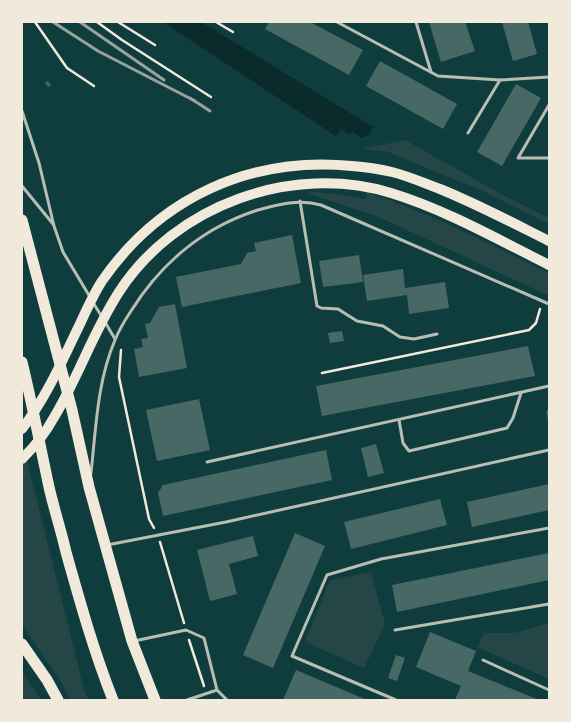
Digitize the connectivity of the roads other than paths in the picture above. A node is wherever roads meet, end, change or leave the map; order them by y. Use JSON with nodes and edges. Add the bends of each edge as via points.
{"nodes":[{"id":1,"x":337,"y":22,"type":"edge"},
{"id":2,"x":348,"y":22,"type":"edge"},
{"id":3,"x":416,"y":22,"type":"edge"},
{"id":4,"x":349,"y":28,"type":"junction"},
{"id":5,"x":432,"y":72,"type":"junction"},
{"id":6,"x":549,"y":77,"type":"edge"},
{"id":7,"x":500,"y":80,"type":"junction"},
{"id":8,"x":549,"y":105,"type":"edge"},
{"id":9,"x":22,"y":110,"type":"edge"},
{"id":10,"x":468,"y":133,"type":"dead end"},
{"id":11,"x":549,"y":158,"type":"edge"},
{"id":12,"x":22,"y":186,"type":"edge"},
{"id":13,"x":300,"y":201,"type":"junction"},
{"id":14,"x":22,"y":220,"type":"edge"},
{"id":15,"x":54,"y":226,"type":"junction"},
{"id":16,"x":549,"y":241,"type":"edge"},
{"id":17,"x":549,"y":265,"type":"edge"},
{"id":18,"x":549,"y":304,"type":"edge"},
{"id":19,"x":436,"y":334,"type":"dead end"},
{"id":20,"x":115,"y":339,"type":"junction"},
{"id":21,"x":22,"y":362,"type":"edge"},
{"id":22,"x":549,"y":386,"type":"edge"},
{"id":23,"x":521,"y":393,"type":"junction"},
{"id":24,"x":399,"y":420,"type":"junction"},
{"id":25,"x":22,"y":429,"type":"edge"},
{"id":26,"x":549,"y":450,"type":"edge"},
{"id":27,"x":22,"y":459,"type":"edge"},
{"id":28,"x":207,"y":462,"type":"dead end"},
{"id":29,"x":89,"y":487,"type":"junction"},
{"id":30,"x":549,"y":528,"type":"edge"},
{"id":31,"x":106,"y":545,"type":"junction"},
{"id":32,"x":549,"y":604,"type":"edge"},
{"id":33,"x":395,"y":630,"type":"dead end"},
{"id":34,"x":132,"y":641,"type":"junction"},
{"id":35,"x":22,"y":644,"type":"edge"},
{"id":36,"x":484,"y":660,"type":"dead end"},
{"id":37,"x":217,"y":690,"type":"junction"},
{"id":38,"x":549,"y":690,"type":"edge"},
{"id":39,"x":58,"y":700,"type":"edge"},
{"id":40,"x":113,"y":700,"type":"edge"},
{"id":41,"x":154,"y":700,"type":"edge"},
{"id":42,"x":188,"y":700,"type":"edge"},
{"id":43,"x":227,"y":700,"type":"edge"},
{"id":44,"x":396,"y":700,"type":"edge"}],
"edges":[{"from":1,"to":4,"type":"lane"},
{"from":2,"to":4,"type":"lane"},
{"from":3,"to":5,"type":"lane"},
{"from":4,"to":5,"type":"lane"},
{"from":5,"to":7,"type":"lane","via":[[438,76]]},
{"from":6,"to":7,"type":"lane"},
{"from":7,"to":10,"type":"lane"},
{"from":8,"to":11,"type":"lane","via":[[518,158]]},
{"from":9,"to":15,"type":"lane","via":[[39,163]]},
{"from":12,"to":15,"type":"lane"},
{"from":13,"to":18,"type":"lane","via":[[330,208]]},
{"from":13,"to":19,"type":"lane","via":[[317,306],[338,309],[356,321],[383,326],[400,337],[414,339]]},
{"from":13,"to":20,"type":"lane","via":[[246,214],[207,232],[166,265],[149,285]]},
{"from":14,"to":29,"type":"highway","via":[[72,410]]},
{"from":15,"to":20,"type":"lane","via":[[63,252]]},
{"from":16,"to":25,"type":"main road","via":[[474,203],[392,172],[365,167],[303,164],[283,166],[241,177],[202,191],[168,212],[118,261],[93,296],[47,392]]},
{"from":17,"to":27,"type":"main road","via":[[415,201],[366,187],[345,184],[306,185],[249,195],[213,209],[181,227],[142,263],[119,291],[54,418]]},
{"from":20,"to":29,"type":"lane","via":[[102,383]]},
{"from":21,"to":40,"type":"highway","via":[[31,420],[85,622]]},
{"from":22,"to":23,"type":"lane"},
{"from":23,"to":24,"type":"lane"},
{"from":23,"to":24,"type":"lane","via":[[507,428],[409,451],[403,443]]},
{"from":24,"to":28,"type":"lane"},
{"from":26,"to":31,"type":"lane","via":[[226,522]]},
{"from":29,"to":31,"type":"highway"},
{"from":30,"to":44,"type":"lane","via":[[381,559],[327,575],[292,656]]},
{"from":31,"to":34,"type":"highway"},
{"from":32,"to":33,"type":"lane"},
{"from":34,"to":37,"type":"lane","via":[[186,630],[204,638]]},
{"from":34,"to":41,"type":"highway"},
{"from":35,"to":39,"type":"highway"},
{"from":36,"to":38,"type":"lane"},
{"from":37,"to":42,"type":"lane"},
{"from":37,"to":43,"type":"lane"}]}
